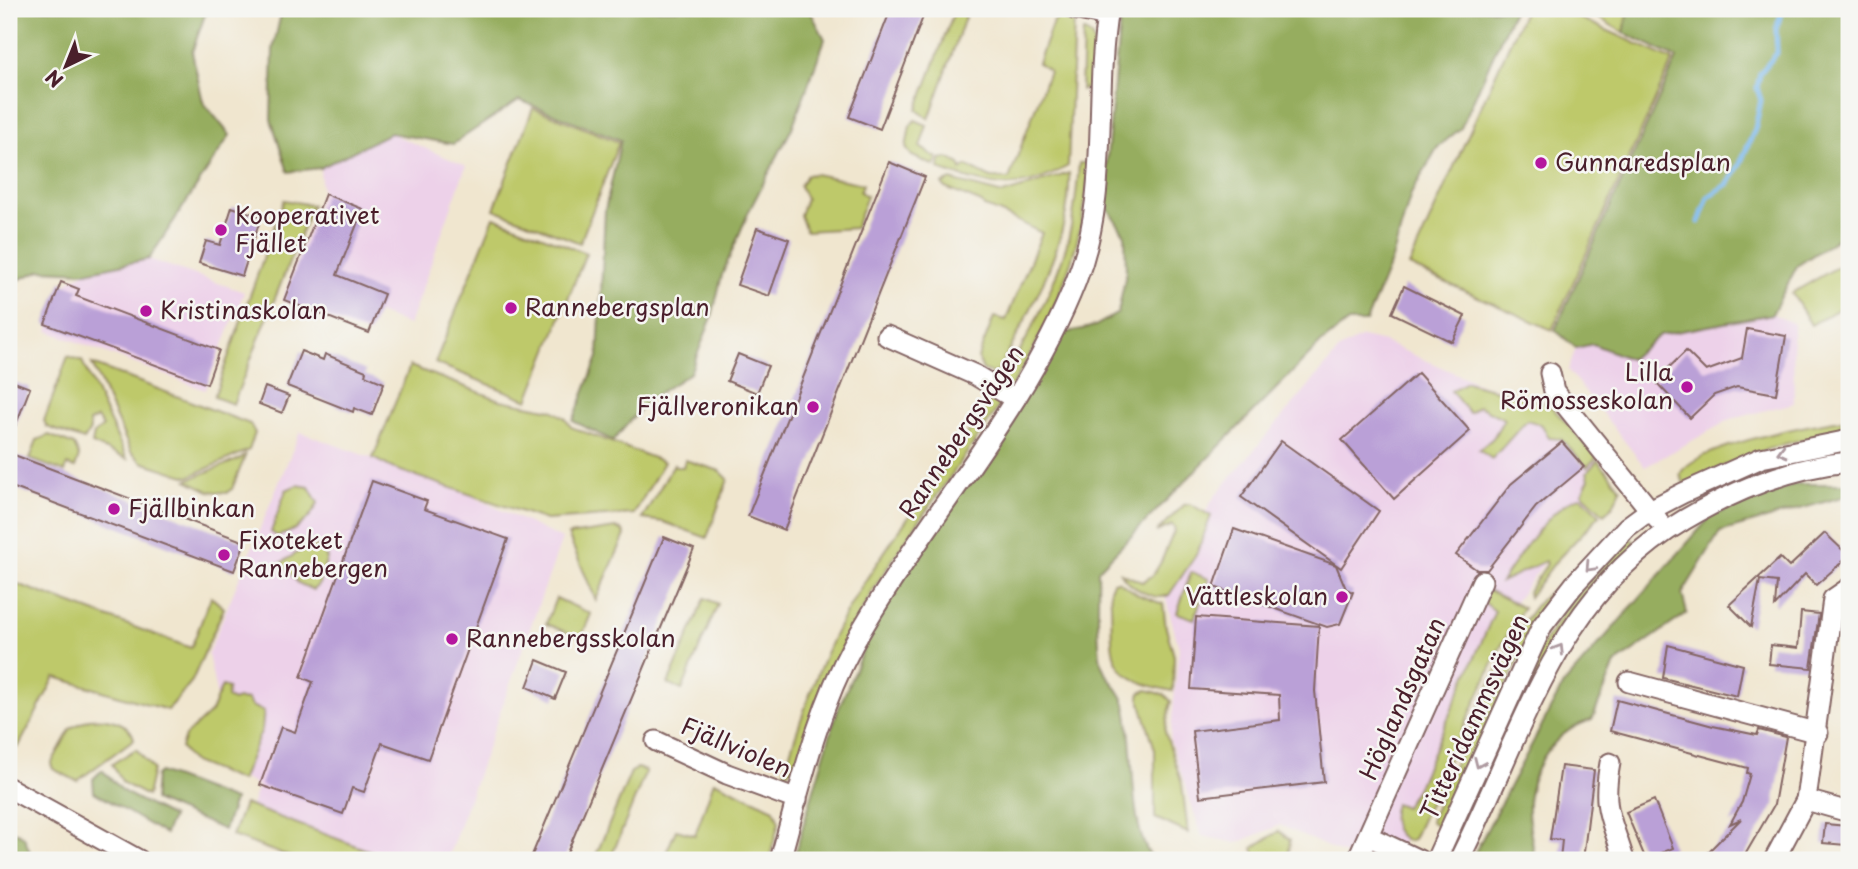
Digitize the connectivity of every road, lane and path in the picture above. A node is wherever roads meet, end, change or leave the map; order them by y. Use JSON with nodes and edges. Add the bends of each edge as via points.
{"nodes":[{"id":1,"x":1074,"y":9,"type":"edge"},
{"id":2,"x":1108,"y":12,"type":"edge"},
{"id":3,"x":887,"y":336,"type":"dead end"},
{"id":4,"x":1550,"y":373,"type":"dead end"},
{"id":5,"x":1015,"y":399,"type":"junction"},
{"id":6,"x":1849,"y":440,"type":"edge"},
{"id":7,"x":1849,"y":462,"type":"edge"},
{"id":8,"x":1650,"y":510,"type":"junction"},
{"id":9,"x":1665,"y":530,"type":"junction"},
{"id":10,"x":1482,"y":581,"type":"dead end"},
{"id":11,"x":1849,"y":588,"type":"edge"},
{"id":12,"x":1629,"y":682,"type":"dead end"},
{"id":13,"x":1818,"y":733,"type":"junction"},
{"id":14,"x":656,"y":741,"type":"dead end"},
{"id":15,"x":1610,"y":764,"type":"dead end"},
{"id":16,"x":9,"y":788,"type":"edge"},
{"id":17,"x":797,"y":800,"type":"junction"},
{"id":18,"x":1806,"y":800,"type":"junction"},
{"id":19,"x":1849,"y":812,"type":"edge"},
{"id":20,"x":1367,"y":836,"type":"junction"},
{"id":21,"x":132,"y":859,"type":"edge"},
{"id":22,"x":780,"y":860,"type":"edge"},
{"id":23,"x":1357,"y":860,"type":"edge"},
{"id":24,"x":1419,"y":860,"type":"edge"},
{"id":25,"x":1436,"y":860,"type":"edge"},
{"id":26,"x":1459,"y":860,"type":"edge"},
{"id":27,"x":1625,"y":860,"type":"edge"},
{"id":28,"x":1774,"y":860,"type":"edge"}],
"edges":[{"from":1,"to":2,"type":"street"},
{"from":2,"to":5,"type":"street","name":"Rannebergsvägen","via":[[1093,228],[1062,313]]},
{"from":3,"to":5,"type":"street","via":[[975,375]]},
{"from":4,"to":8,"type":"street","via":[[1554,391]]},
{"from":5,"to":17,"type":"street","name":"Rannebergsvägen","via":[[910,552],[852,648],[818,730]]},
{"from":6,"to":8,"type":"street","name":"Titteridammsvägen","one_way":true,"via":[[1760,458]]},
{"from":7,"to":9,"type":"street","name":"Titteridammsvägen","via":[[1758,483],[1720,498]]},
{"from":8,"to":9,"type":"street"},
{"from":8,"to":25,"type":"street","name":"Titteridammsvägen","one_way":true,"via":[[1627,527],[1542,626]]},
{"from":26,"to":9,"type":"street","name":"Titteridammsvägen","one_way":true,"via":[[1543,676],[1584,608],[1610,577]]},
{"from":10,"to":20,"type":"street","name":"Höglandsgatan"},
{"from":11,"to":13,"type":"street","via":[[1833,599]]},
{"from":12,"to":13,"type":"street"},
{"from":13,"to":18,"type":"street"},
{"from":14,"to":17,"type":"street","name":"Fjällviolen"},
{"from":15,"to":27,"type":"street","via":[[1604,792],[1608,818]]},
{"from":16,"to":21,"type":"street"},
{"from":17,"to":22,"type":"street","name":"Rannebergsvägen"},
{"from":18,"to":19,"type":"street"},
{"from":18,"to":28,"type":"street"},
{"from":20,"to":23,"type":"street","name":"Höglandsgatan"},
{"from":20,"to":24,"type":"street"}]}
